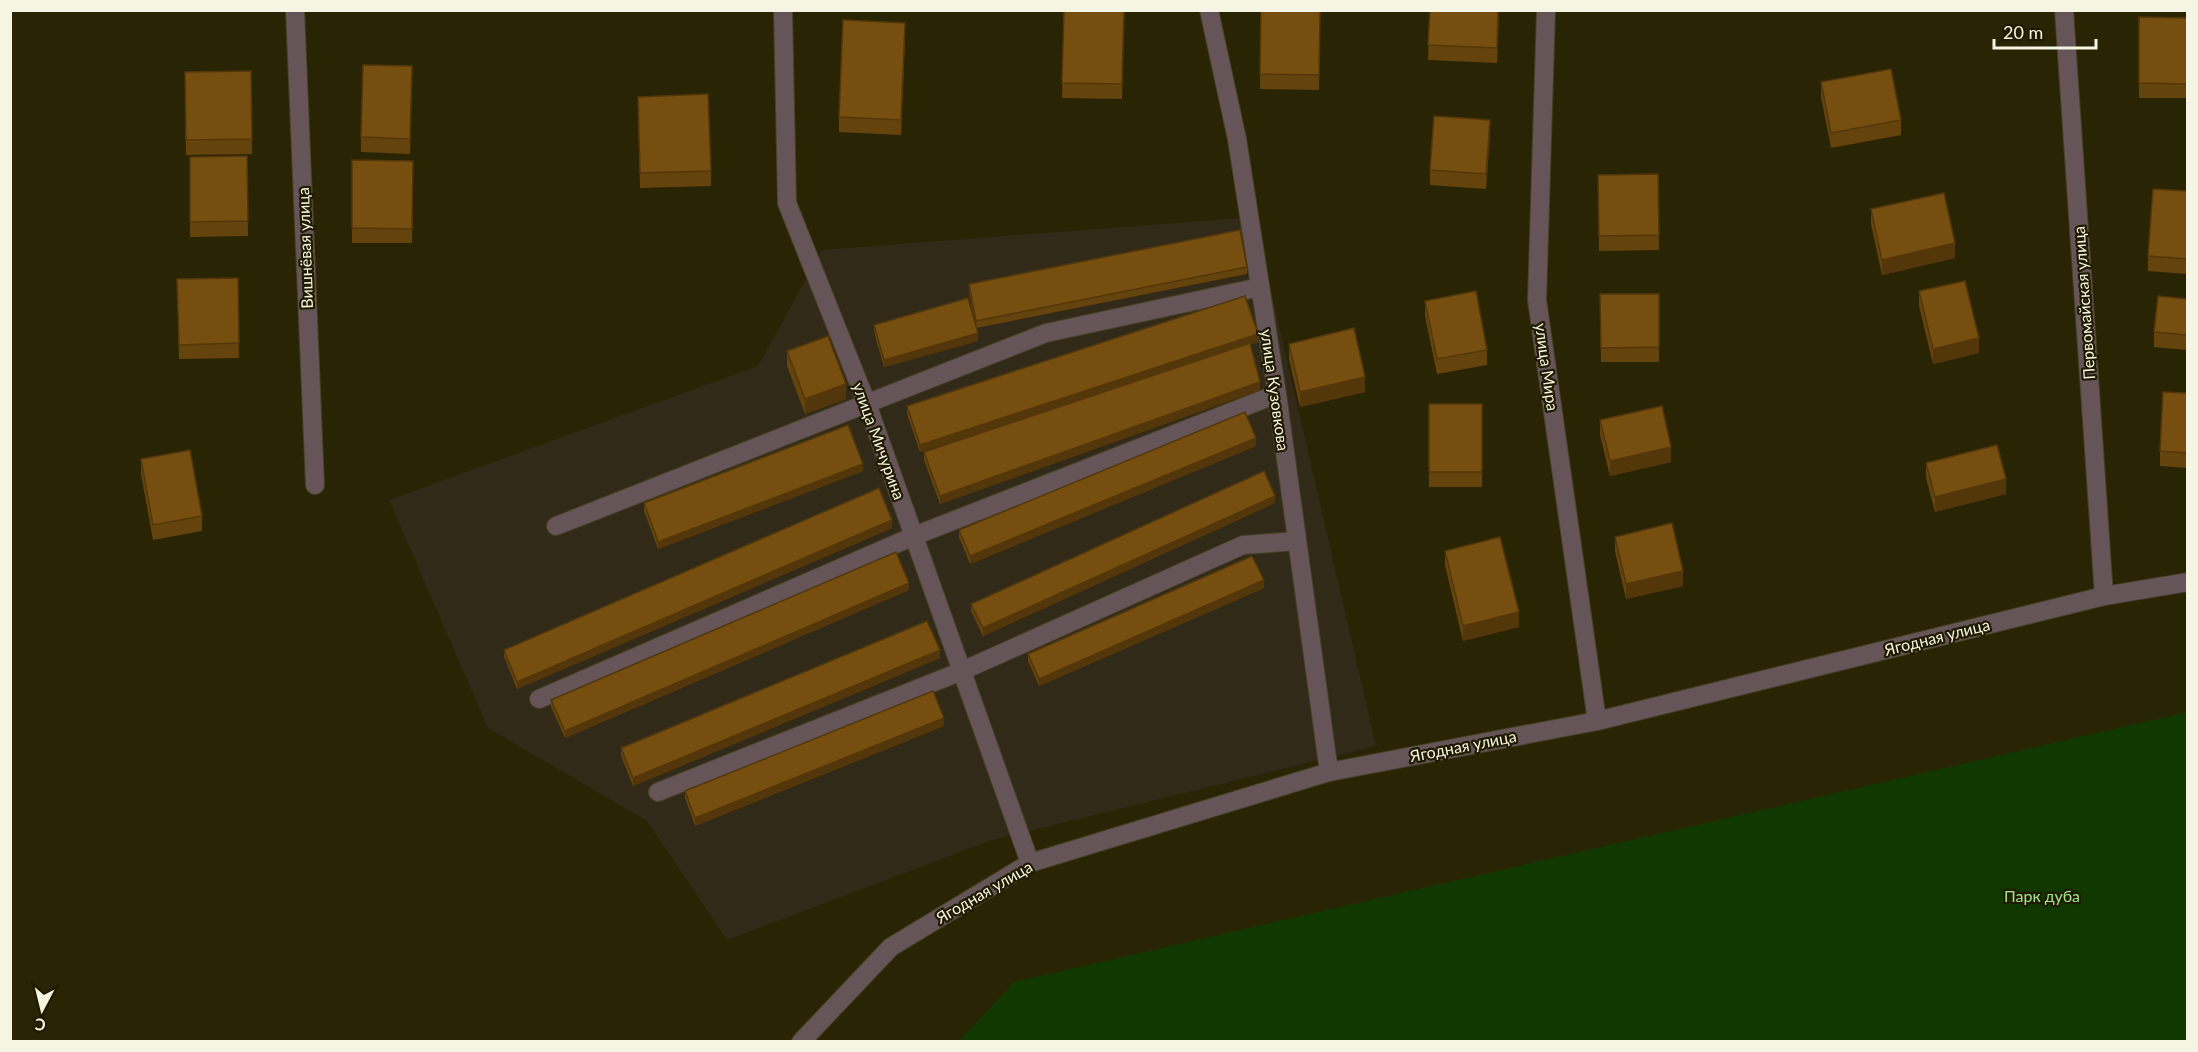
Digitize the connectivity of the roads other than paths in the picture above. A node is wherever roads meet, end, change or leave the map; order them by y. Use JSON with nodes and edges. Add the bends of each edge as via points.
{"nodes":[{"id":1,"x":295,"y":10,"type":"edge"},
{"id":2,"x":783,"y":10,"type":"edge"},
{"id":3,"x":1209,"y":10,"type":"edge"},
{"id":4,"x":1546,"y":10,"type":"edge"},
{"id":5,"x":2064,"y":10,"type":"edge"},
{"id":6,"x":1260,"y":287,"type":"junction"},
{"id":7,"x":1277,"y":394,"type":"junction"},
{"id":8,"x":867,"y":404,"type":"junction"},
{"id":9,"x":315,"y":485,"type":"dead end"},
{"id":10,"x":556,"y":526,"type":"dead end"},
{"id":11,"x":914,"y":536,"type":"junction"},
{"id":12,"x":1297,"y":541,"type":"junction"},
{"id":13,"x":2187,"y":582,"type":"edge"},
{"id":14,"x":2104,"y":596,"type":"junction"},
{"id":15,"x":962,"y":671,"type":"junction"},
{"id":16,"x":539,"y":699,"type":"dead end"},
{"id":17,"x":1596,"y":721,"type":"junction"},
{"id":18,"x":1329,"y":772,"type":"junction"},
{"id":19,"x":658,"y":792,"type":"dead end"},
{"id":20,"x":1030,"y":863,"type":"junction"},
{"id":21,"x":801,"y":1041,"type":"edge"}],
"edges":[{"from":1,"to":9,"type":"street","name":"Вишнёвая улица"},
{"from":2,"to":8,"type":"street","name":"улица Мичурина","via":[[787,203]]},
{"from":3,"to":6,"type":"street","name":"улица Кузовкова","via":[[1237,139]]},
{"from":4,"to":17,"type":"street","name":"улица Мира","via":[[1537,300]]},
{"from":5,"to":14,"type":"street","name":"Первомайская улица"},
{"from":6,"to":7,"type":"street","name":"улица Кузовкова"},
{"from":6,"to":8,"type":"street","via":[[1046,333]]},
{"from":7,"to":11,"type":"street"},
{"from":7,"to":12,"type":"street","name":"улица Кузовкова"},
{"from":8,"to":10,"type":"street"},
{"from":8,"to":11,"type":"street","name":"улица Мичурина"},
{"from":11,"to":15,"type":"street","name":"улица Мичурина"},
{"from":11,"to":16,"type":"street"},
{"from":12,"to":15,"type":"street","via":[[1243,545]]},
{"from":12,"to":18,"type":"street","name":"улица Кузовкова"},
{"from":13,"to":14,"type":"street","name":"Ягодная улица"},
{"from":14,"to":17,"type":"street","name":"Ягодная улица"},
{"from":15,"to":19,"type":"street"},
{"from":15,"to":20,"type":"street","name":"улица Мичурина"},
{"from":17,"to":18,"type":"street","name":"Ягодная улица"},
{"from":18,"to":20,"type":"street","name":"Ягодная улица"},
{"from":20,"to":21,"type":"street","name":"Ягодная улица","via":[[891,946]]}]}
